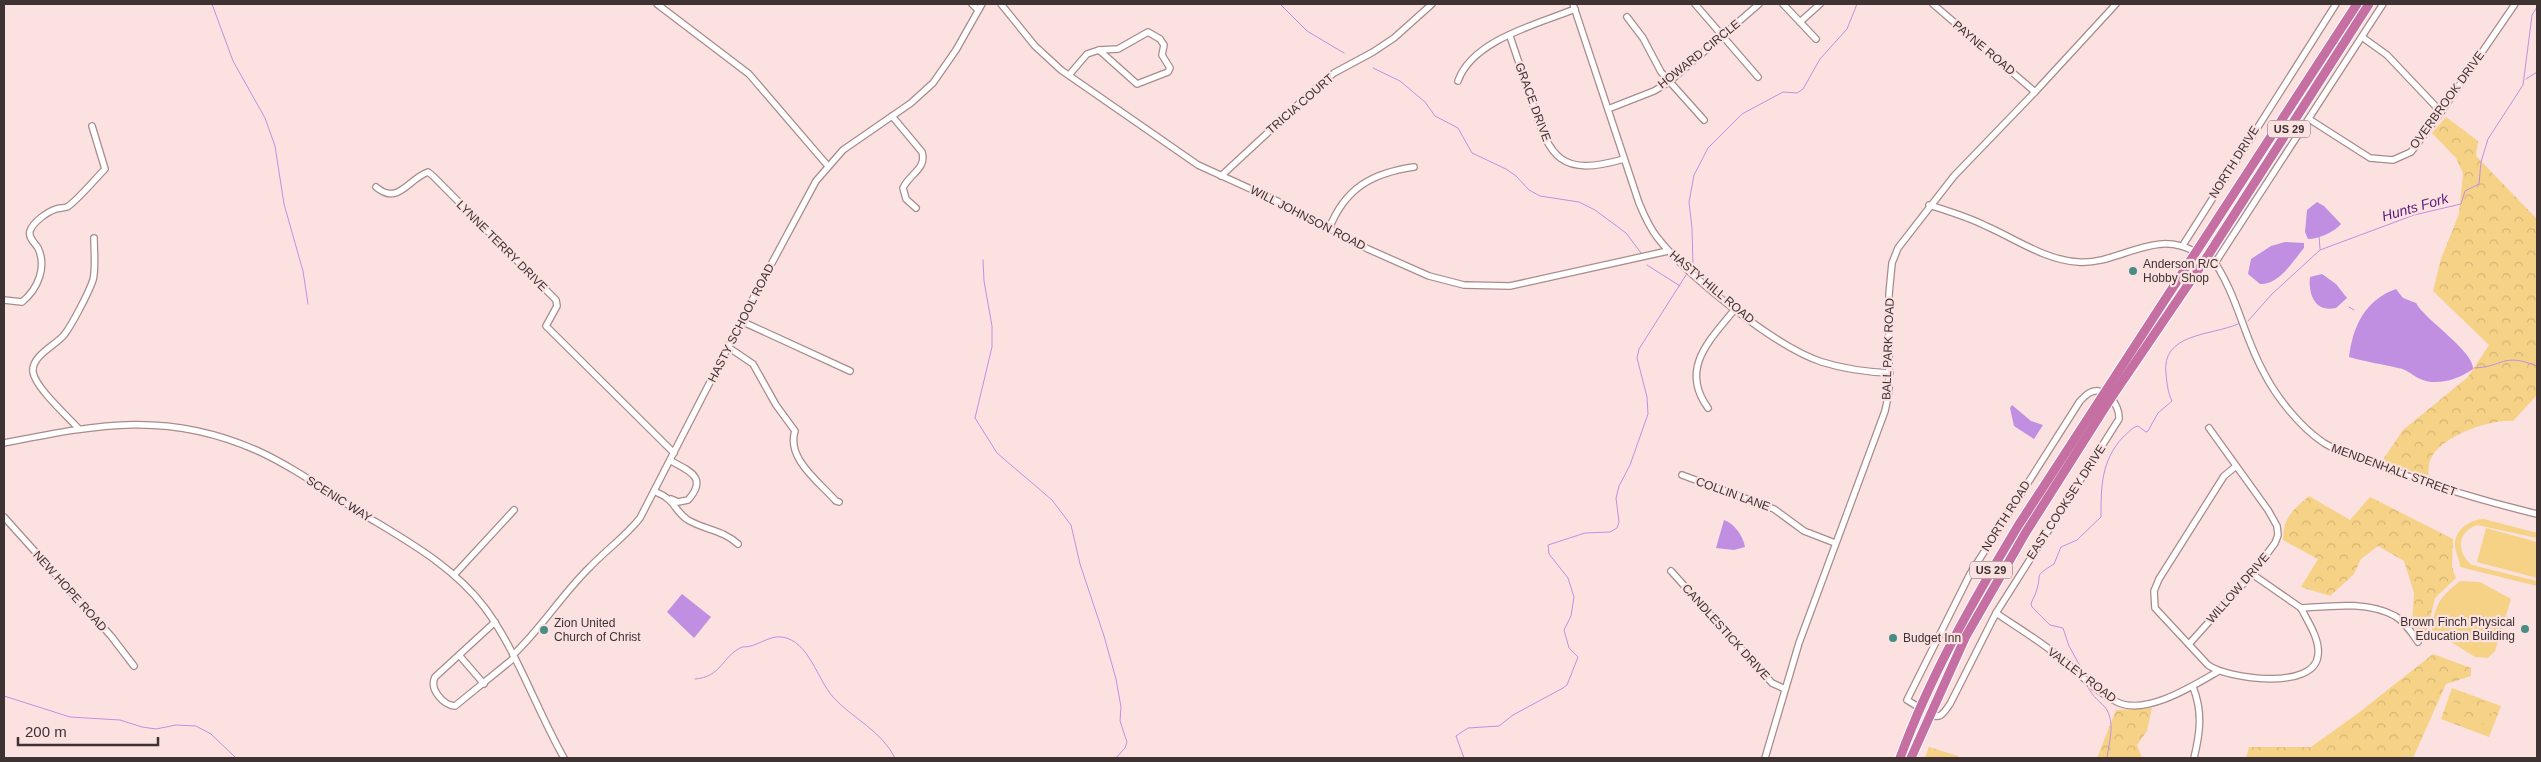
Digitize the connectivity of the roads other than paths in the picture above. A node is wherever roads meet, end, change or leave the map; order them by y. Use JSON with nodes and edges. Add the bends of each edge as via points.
{"nodes":[{"id":1,"x":657,"y":4,"type":"edge"},
{"id":2,"x":972,"y":4,"type":"edge"},
{"id":3,"x":1001,"y":4,"type":"edge"},
{"id":4,"x":1432,"y":4,"type":"edge"},
{"id":5,"x":1695,"y":4,"type":"edge"},
{"id":6,"x":1759,"y":4,"type":"edge"},
{"id":7,"x":1783,"y":4,"type":"edge"},
{"id":8,"x":1820,"y":4,"type":"edge"},
{"id":9,"x":1933,"y":4,"type":"edge"},
{"id":10,"x":2116,"y":4,"type":"edge"},
{"id":11,"x":2336,"y":4,"type":"edge"},
{"id":12,"x":2357,"y":4,"type":"edge"},
{"id":13,"x":2369,"y":4,"type":"edge"},
{"id":14,"x":2383,"y":4,"type":"edge"},
{"id":15,"x":2515,"y":4,"type":"edge"},
{"id":16,"x":1574,"y":6,"type":"edge"},
{"id":17,"x":980,"y":7,"type":"edge"},
{"id":18,"x":1627,"y":17,"type":"dead end"},
{"id":19,"x":1800,"y":22,"type":"junction"},
{"id":20,"x":1510,"y":36,"type":"junction"},
{"id":21,"x":1723,"y":36,"type":"junction"},
{"id":22,"x":2362,"y":37,"type":"junction"},
{"id":23,"x":1816,"y":39,"type":"dead end"},
{"id":24,"x":1099,"y":50,"type":"junction"},
{"id":25,"x":1069,"y":75,"type":"junction"},
{"id":26,"x":1758,"y":77,"type":"dead end"},
{"id":27,"x":1458,"y":82,"type":"dead end"},
{"id":28,"x":1669,"y":82,"type":"junction"},
{"id":29,"x":2036,"y":92,"type":"junction"},
{"id":30,"x":1608,"y":109,"type":"junction"},
{"id":31,"x":2441,"y":112,"type":"junction"},
{"id":32,"x":892,"y":116,"type":"junction"},
{"id":33,"x":1704,"y":120,"type":"dead end"},
{"id":34,"x":2309,"y":120,"type":"junction"},
{"id":35,"x":92,"y":126,"type":"dead end"},
{"id":36,"x":1624,"y":159,"type":"junction"},
{"id":37,"x":828,"y":166,"type":"junction"},
{"id":38,"x":1414,"y":167,"type":"dead end"},
{"id":39,"x":1221,"y":176,"type":"junction"},
{"id":40,"x":376,"y":187,"type":"dead end"},
{"id":41,"x":1929,"y":205,"type":"junction"},
{"id":42,"x":916,"y":208,"type":"dead end"},
{"id":43,"x":2218,"y":219,"type":"junction"},
{"id":44,"x":1330,"y":229,"type":"junction"},
{"id":45,"x":94,"y":238,"type":"dead end"},
{"id":46,"x":2183,"y":245,"type":"junction"},
{"id":47,"x":1668,"y":251,"type":"junction"},
{"id":48,"x":2195,"y":252,"type":"junction"},
{"id":49,"x":2209,"y":254,"type":"junction"},
{"id":50,"x":2215,"y":263,"type":"junction"},
{"id":51,"x":2179,"y":298,"type":"junction"},
{"id":52,"x":4,"y":300,"type":"edge"},
{"id":53,"x":1735,"y":309,"type":"junction"},
{"id":54,"x":741,"y":321,"type":"junction"},
{"id":55,"x":728,"y":346,"type":"junction"},
{"id":56,"x":850,"y":372,"type":"dead end"},
{"id":57,"x":1890,"y":373,"type":"junction"},
{"id":58,"x":2108,"y":396,"type":"junction"},
{"id":59,"x":1708,"y":408,"type":"dead end"},
{"id":60,"x":78,"y":428,"type":"junction"},
{"id":61,"x":2209,"y":428,"type":"dead end"},
{"id":62,"x":4,"y":443,"type":"edge"},
{"id":63,"x":674,"y":453,"type":"junction"},
{"id":64,"x":670,"y":461,"type":"junction"},
{"id":65,"x":2235,"y":467,"type":"junction"},
{"id":66,"x":1682,"y":475,"type":"dead end"},
{"id":67,"x":656,"y":492,"type":"junction"},
{"id":68,"x":669,"y":499,"type":"junction"},
{"id":69,"x":840,"y":502,"type":"dead end"},
{"id":70,"x":514,"y":510,"type":"dead end"},
{"id":71,"x":2537,"y":514,"type":"edge"},
{"id":72,"x":4,"y":517,"type":"edge"},
{"id":73,"x":1835,"y":543,"type":"junction"},
{"id":74,"x":738,"y":544,"type":"dead end"},
{"id":75,"x":1671,"y":571,"type":"dead end"},
{"id":76,"x":2252,"y":574,"type":"junction"},
{"id":77,"x":454,"y":575,"type":"junction"},
{"id":78,"x":2301,"y":608,"type":"junction"},
{"id":79,"x":1996,"y":613,"type":"junction"},
{"id":80,"x":495,"y":622,"type":"junction"},
{"id":81,"x":2418,"y":642,"type":"dead end"},
{"id":82,"x":2189,"y":644,"type":"junction"},
{"id":83,"x":458,"y":655,"type":"junction"},
{"id":84,"x":514,"y":657,"type":"junction"},
{"id":85,"x":134,"y":666,"type":"dead end"},
{"id":86,"x":2216,"y":672,"type":"junction"},
{"id":87,"x":484,"y":684,"type":"junction"},
{"id":88,"x":2193,"y":687,"type":"junction"},
{"id":89,"x":1785,"y":689,"type":"junction"},
{"id":90,"x":1920,"y":708,"type":"junction"},
{"id":91,"x":1929,"y":715,"type":"junction"},
{"id":92,"x":564,"y":758,"type":"edge"},
{"id":93,"x":1765,"y":758,"type":"edge"},
{"id":94,"x":1900,"y":758,"type":"edge"},
{"id":95,"x":1911,"y":758,"type":"edge"},
{"id":96,"x":2194,"y":758,"type":"edge"}],
"edges":[{"from":1,"to":37,"type":"street","via":[[753,78]]},
{"from":2,"to":17,"type":"street"},
{"from":3,"to":25,"type":"street","name":"WILL JOHNSON ROAD","via":[[1035,46]]},
{"from":4,"to":39,"type":"street","name":"TRICIA COURT","via":[[1394,38],[1316,86]]},
{"from":5,"to":21,"type":"street"},
{"from":6,"to":21,"type":"street","name":"HOWARD CIRCLE"},
{"from":7,"to":19,"type":"street"},
{"from":8,"to":19,"type":"street"},
{"from":9,"to":29,"type":"street","name":"PAYNE ROAD"},
{"from":10,"to":29,"type":"street","name":"BALL PARK ROAD"},
{"from":11,"to":46,"type":"street","name":"NORTH DRIVE"},
{"from":12,"to":43,"type":"highway","number":"US 29"},
{"from":13,"to":49,"type":"highway","number":"US 29"},
{"from":14,"to":22,"type":"street"},
{"from":15,"to":31,"type":"street","name":"OVERBROOK DRIVE"},
{"from":16,"to":20,"type":"street"},
{"from":16,"to":30,"type":"street","name":"HASTY HILL ROAD"},
{"from":17,"to":32,"type":"street","name":"HASTY SCHOOL ROAD","via":[[942,72],[924,93]]},
{"from":18,"to":28,"type":"street"},
{"from":19,"to":23,"type":"street"},
{"from":20,"to":27,"type":"street","via":[[1488,46],[1470,61]]},
{"from":20,"to":36,"type":"street","name":"GRACE DRIVE","via":[[1540,130],[1554,153],[1568,163],[1583,167]]},
{"from":21,"to":26,"type":"street"},
{"from":21,"to":28,"type":"street","name":"HOWARD CIRCLE"},
{"from":22,"to":31,"type":"street","via":[[2387,55]]},
{"from":22,"to":34,"type":"street"},
{"from":24,"to":24,"type":"street","via":[[1137,84],[1168,72],[1170,68],[1162,55],[1164,45],[1160,38],[1148,32],[1118,49]]},
{"from":24,"to":25,"type":"street","via":[[1087,54]]},
{"from":25,"to":39,"type":"street","name":"WILL JOHNSON ROAD","via":[[1198,165]]},
{"from":28,"to":30,"type":"street","name":"HOWARD CIRCLE"},
{"from":28,"to":33,"type":"street"},
{"from":29,"to":41,"type":"street","name":"BALL PARK ROAD"},
{"from":30,"to":36,"type":"street","name":"HASTY HILL ROAD"},
{"from":31,"to":34,"type":"street","name":"OVERBROOK DRIVE","via":[[2411,152],[2386,160],[2364,155]]},
{"from":32,"to":37,"type":"street","name":"HASTY SCHOOL ROAD","via":[[851,144]]},
{"from":32,"to":42,"type":"street","via":[[922,152],[921,167],[903,188],[906,199]]},
{"from":34,"to":50,"type":"street"},
{"from":35,"to":52,"type":"street","via":[[105,169],[67,207],[56,208],[33,226],[30,237],[42,258],[36,287],[22,302]]},
{"from":36,"to":47,"type":"street","name":"HASTY HILL ROAD","via":[[1646,220]]},
{"from":37,"to":54,"type":"street","name":"HASTY SCHOOL ROAD","via":[[806,198]]},
{"from":38,"to":44,"type":"street","via":[[1376,176],[1358,187],[1340,205]]},
{"from":39,"to":44,"type":"street","name":"WILL JOHNSON ROAD"},
{"from":40,"to":63,"type":"street","name":"LYNNE TERRY DRIVE","via":[[383,194],[390,194],[407,187],[423,174],[428,172],[433,176],[556,300],[557,306],[546,326]]},
{"from":41,"to":46,"type":"street","via":[[1986,226],[2053,257],[2079,262],[2090,262],[2155,244]]},
{"from":41,"to":57,"type":"street","name":"BALL PARK ROAD","via":[[1898,248],[1892,263]]},
{"from":43,"to":48,"type":"highway","number":"US 29"},
{"from":43,"to":49,"type":"highway","via":[[2206,249]]},
{"from":44,"to":47,"type":"street","name":"WILL JOHNSON ROAD","via":[[1429,276],[1464,285],[1496,287],[1562,276]]},
{"from":45,"to":60,"type":"street","via":[[93,279],[88,291],[64,334],[34,363],[33,371],[37,382]]},
{"from":46,"to":48,"type":"street"},
{"from":47,"to":53,"type":"street","name":"HASTY HILL ROAD"},
{"from":48,"to":51,"type":"highway","via":[[2197,257],[2188,271]]},
{"from":48,"to":58,"type":"highway","number":"US 29"},
{"from":49,"to":50,"type":"street","name":"MENDENHALL STREET"},
{"from":49,"to":51,"type":"highway","number":"US 29"},
{"from":50,"to":71,"type":"street","name":"MENDENHALL STREET","via":[[2234,295],[2264,373],[2295,415],[2316,436],[2337,450],[2421,482]]},
{"from":51,"to":58,"type":"highway","number":"US 29"},
{"from":53,"to":57,"type":"street","name":"HASTY HILL ROAD","via":[[1785,344],[1820,362]]},
{"from":53,"to":59,"type":"street","via":[[1698,361],[1695,380]]},
{"from":54,"to":55,"type":"street","name":"HASTY SCHOOL ROAD"},
{"from":54,"to":56,"type":"street"},
{"from":55,"to":63,"type":"street","name":"HASTY SCHOOL ROAD"},
{"from":55,"to":69,"type":"street","via":[[760,373],[776,405],[795,431],[792,439],[796,454]]},
{"from":57,"to":73,"type":"street","name":"BALL PARK ROAD","via":[[1885,411]]},
{"from":58,"to":79,"type":"street","name":"EAST COOKSEY DRIVE","via":[[2119,412],[2119,420]]},
{"from":58,"to":90,"type":"highway","number":"US 29","via":[[1984,582]]},
{"from":58,"to":90,"type":"street","name":"NORTH ROAD","via":[[2096,391],[2080,401],[1970,574],[1908,700]]},
{"from":58,"to":91,"type":"highway","number":"US 29","via":[[1994,586],[1966,636]]},
{"from":60,"to":62,"type":"street","name":"SCENIC WAY"},
{"from":60,"to":77,"type":"street","name":"SCENIC WAY","via":[[152,424],[191,429],[240,444],[286,466],[409,542]]},
{"from":61,"to":65,"type":"street","name":"WILLOW DRIVE"},
{"from":63,"to":64,"type":"street","name":"HASTY SCHOOL ROAD"},
{"from":64,"to":67,"type":"street","name":"HASTY SCHOOL ROAD"},
{"from":64,"to":68,"type":"street","via":[[694,475],[697,488],[688,500],[678,502]]},
{"from":65,"to":76,"type":"street","name":"WILLOW DRIVE","via":[[2277,526],[2275,543]]},
{"from":65,"to":82,"type":"street","via":[[2224,476],[2154,591],[2155,608]]},
{"from":66,"to":73,"type":"street","name":"COLLIN LANE","via":[[1774,508],[1804,531]]},
{"from":67,"to":68,"type":"street"},
{"from":67,"to":84,"type":"street","name":"HASTY SCHOOL ROAD","via":[[628,533],[589,567]]},
{"from":68,"to":74,"type":"street","via":[[689,520],[728,535]]},
{"from":70,"to":77,"type":"street"},
{"from":72,"to":85,"type":"street","name":"NEW HOPE ROAD"},
{"from":73,"to":89,"type":"street","name":"BALL PARK ROAD"},
{"from":75,"to":89,"type":"street","name":"CANDLESTICK DRIVE","via":[[1772,683]]},
{"from":76,"to":78,"type":"street"},
{"from":76,"to":82,"type":"street","name":"WILLOW DRIVE"},
{"from":77,"to":80,"type":"street","name":"SCENIC WAY"},
{"from":78,"to":81,"type":"street","via":[[2338,605],[2376,610],[2395,616]]},
{"from":78,"to":86,"type":"street","via":[[2318,648],[2312,668],[2295,676],[2261,679]]},
{"from":79,"to":88,"type":"street","name":"VALLEY ROAD","via":[[2062,658],[2118,703],[2146,704]]},
{"from":79,"to":91,"type":"street","via":[[1950,704],[1941,716]]},
{"from":80,"to":83,"type":"street"},
{"from":80,"to":84,"type":"street","name":"SCENIC WAY"},
{"from":82,"to":86,"type":"street"},
{"from":83,"to":87,"type":"street"},
{"from":83,"to":87,"type":"street","name":"HASTY SCHOOL ROAD","via":[[435,677],[433,689],[454,706]]},
{"from":84,"to":87,"type":"street","name":"HASTY SCHOOL ROAD"},
{"from":84,"to":92,"type":"street","name":"SCENIC WAY"},
{"from":86,"to":88,"type":"street","name":"VALLEY ROAD"},
{"from":88,"to":96,"type":"street","via":[[2201,728]]},
{"from":89,"to":93,"type":"street","name":"BALL PARK ROAD"},
{"from":90,"to":94,"type":"highway","number":"US 29"},
{"from":91,"to":95,"type":"highway","number":"US 29"}]}
